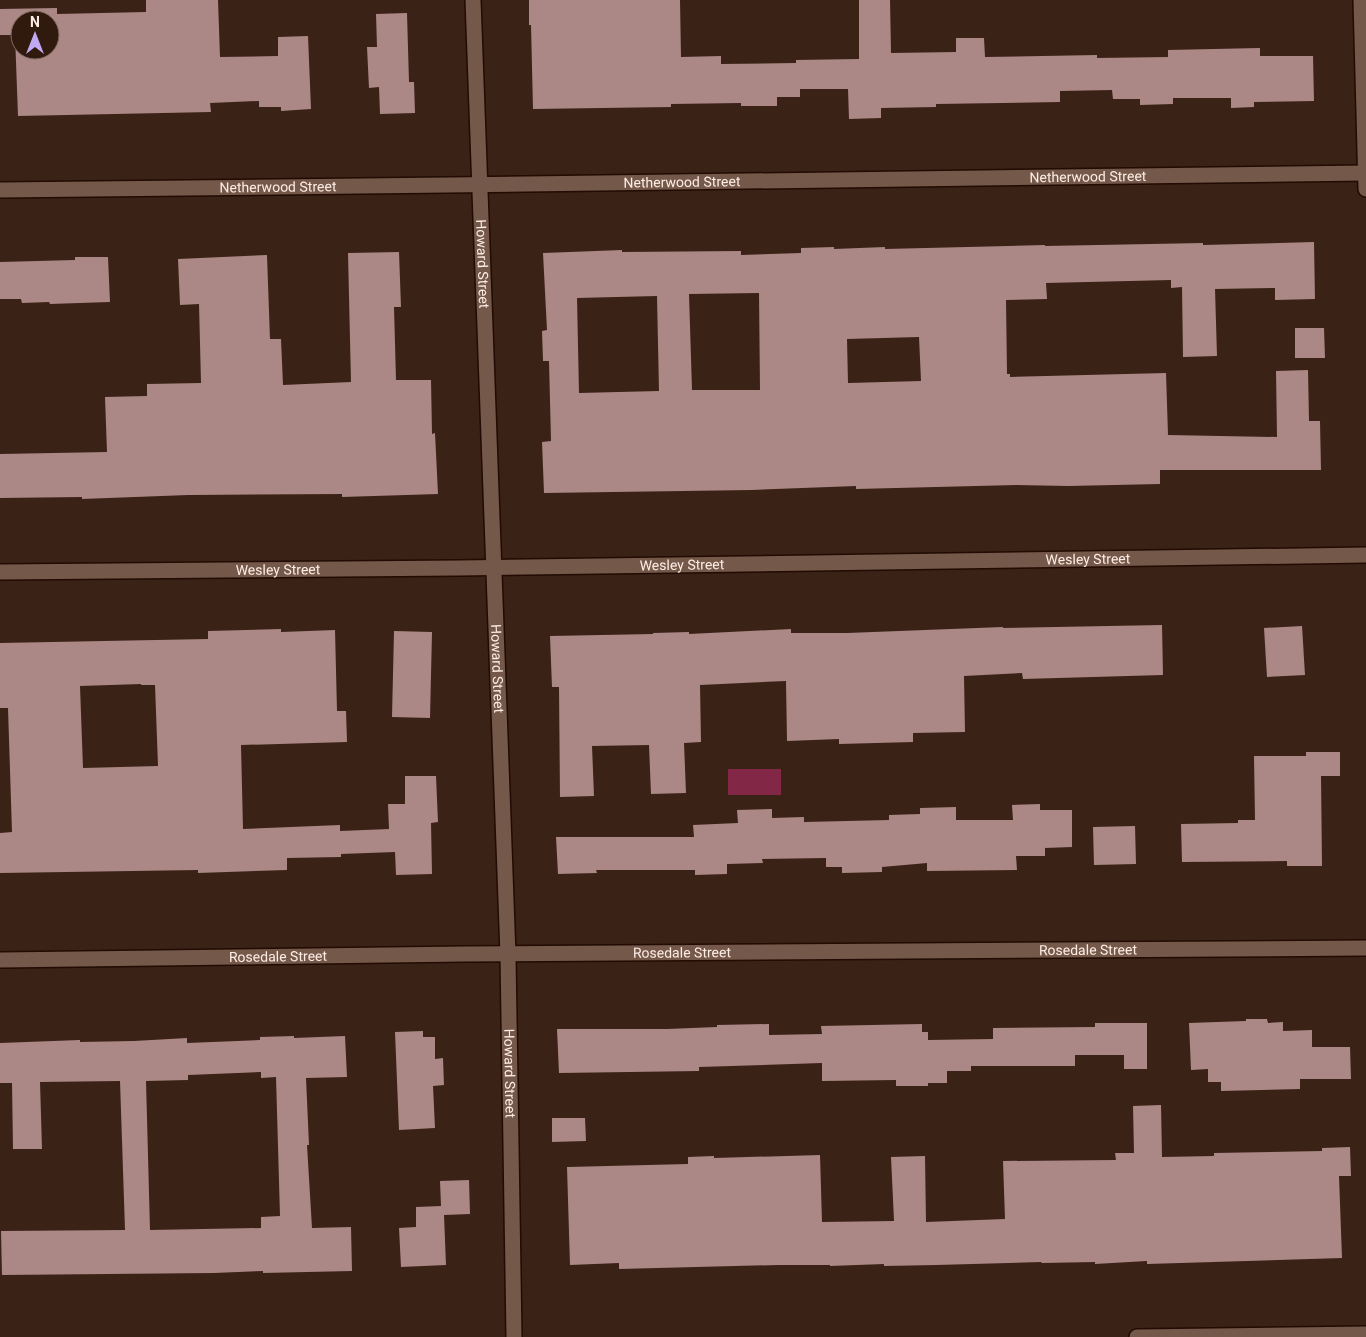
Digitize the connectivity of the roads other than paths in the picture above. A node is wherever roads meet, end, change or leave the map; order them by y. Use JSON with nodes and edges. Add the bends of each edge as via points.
{"nodes":[{"id":1,"x":473,"y":0,"type":"edge"},
{"id":2,"x":1361,"y":0,"type":"edge"},
{"id":3,"x":1366,"y":173,"type":"edge"},
{"id":4,"x":479,"y":185,"type":"junction"},
{"id":5,"x":1366,"y":189,"type":"edge"},
{"id":6,"x":0,"y":190,"type":"edge"},
{"id":7,"x":1366,"y":555,"type":"edge"},
{"id":8,"x":494,"y":568,"type":"junction"},
{"id":9,"x":0,"y":572,"type":"edge"},
{"id":10,"x":1366,"y":948,"type":"edge"},
{"id":11,"x":508,"y":955,"type":"junction"},
{"id":12,"x":0,"y":960,"type":"edge"},
{"id":13,"x":1366,"y":1334,"type":"edge"},
{"id":14,"x":514,"y":1337,"type":"edge"},
{"id":15,"x":1137,"y":1337,"type":"edge"}],
"edges":[{"from":1,"to":4,"type":"street","name":"Howard Street"},
{"from":2,"to":3,"type":"street"},
{"from":3,"to":4,"type":"street","name":"Netherwood Street"},
{"from":3,"to":5,"type":"street"},
{"from":4,"to":6,"type":"street","name":"Netherwood Street"},
{"from":4,"to":8,"type":"street","name":"Howard Street"},
{"from":7,"to":8,"type":"street","name":"Wesley Street"},
{"from":8,"to":9,"type":"street","name":"Wesley Street"},
{"from":8,"to":11,"type":"street","name":"Howard Street"},
{"from":10,"to":11,"type":"street","name":"Rosedale Street"},
{"from":11,"to":12,"type":"street","name":"Rosedale Street"},
{"from":11,"to":14,"type":"street","name":"Howard Street"},
{"from":13,"to":15,"type":"street"}]}
